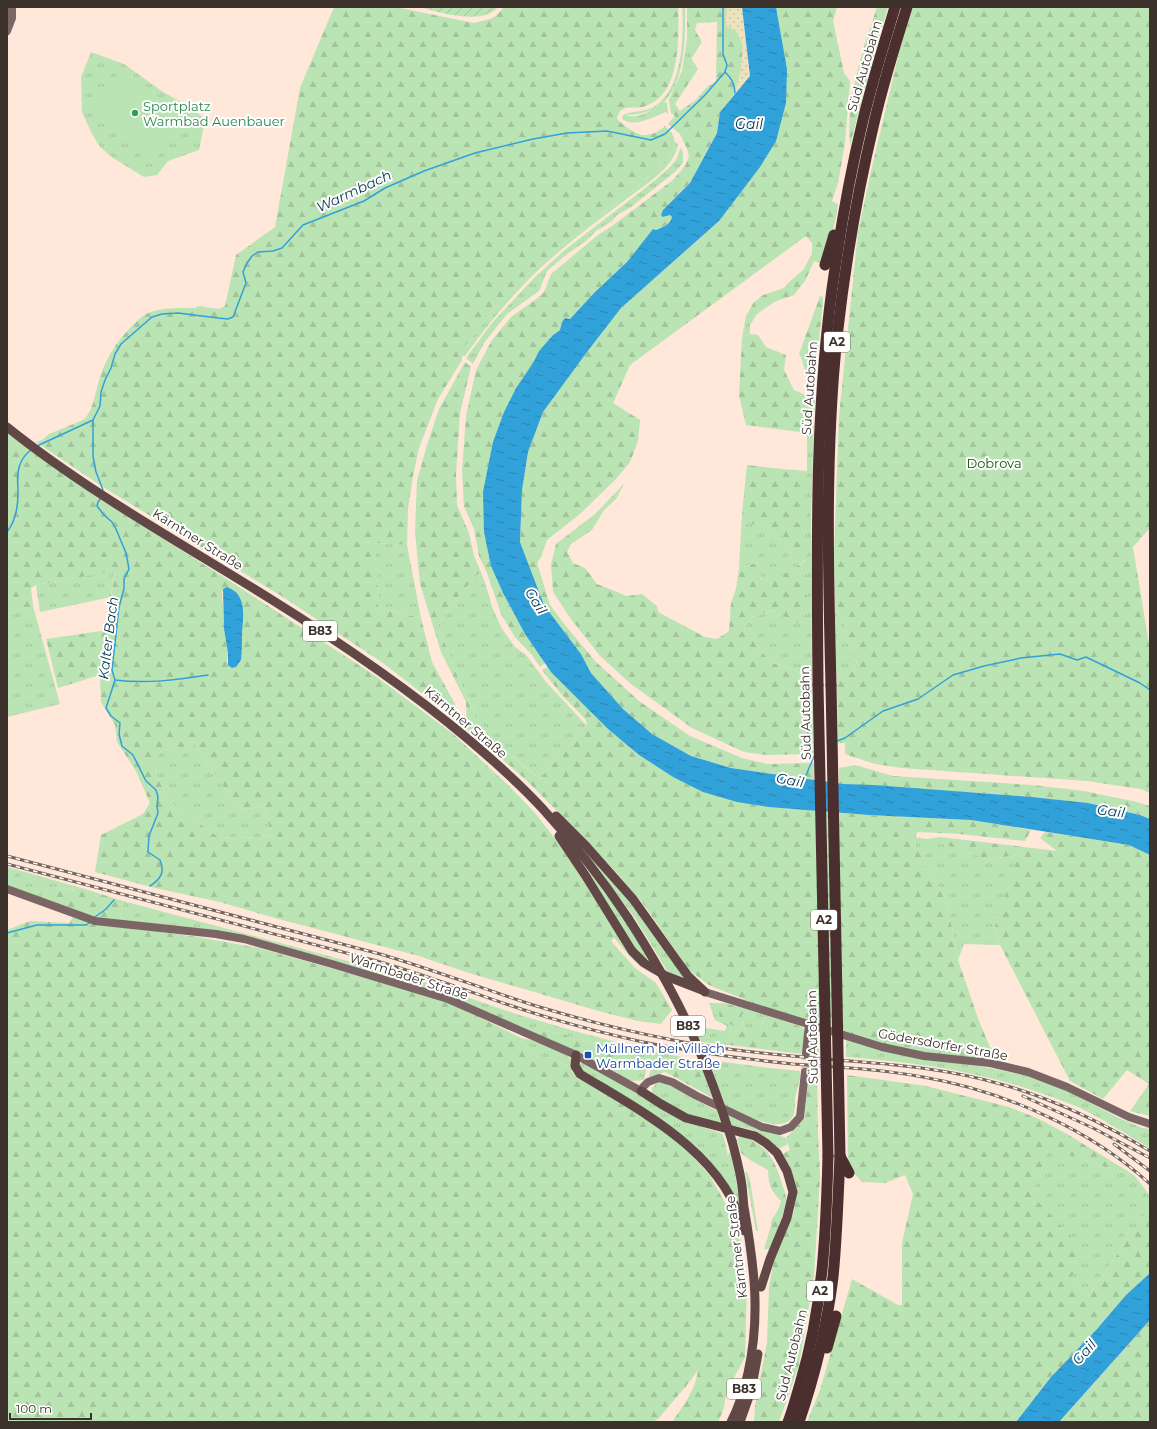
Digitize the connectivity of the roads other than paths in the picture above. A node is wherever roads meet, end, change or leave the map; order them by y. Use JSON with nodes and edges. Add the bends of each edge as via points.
{"nodes":[{"id":1,"x":12,"y":7,"type":"edge"},
{"id":2,"x":895,"y":7,"type":"edge"},
{"id":3,"x":907,"y":7,"type":"edge"},
{"id":4,"x":7,"y":31,"type":"edge"},
{"id":5,"x":853,"y":167,"type":"junction"},
{"id":6,"x":826,"y":265,"type":"dead end"},
{"id":7,"x":815,"y":388,"type":"dead end"},
{"id":8,"x":822,"y":398,"type":"junction"},
{"id":9,"x":7,"y":427,"type":"edge"},
{"id":10,"x":541,"y":807,"type":"junction"},
{"id":11,"x":548,"y":816,"type":"junction"},
{"id":12,"x":7,"y":889,"type":"edge"},
{"id":13,"x":705,"y":992,"type":"junction"},
{"id":14,"x":809,"y":1024,"type":"junction"},
{"id":15,"x":806,"y":1052,"type":"tunnel mouth"},
{"id":16,"x":576,"y":1055,"type":"junction"},
{"id":17,"x":805,"y":1072,"type":"tunnel mouth"},
{"id":18,"x":641,"y":1090,"type":"junction"},
{"id":19,"x":1150,"y":1124,"type":"edge"},
{"id":20,"x":834,"y":1156,"type":"junction"},
{"id":21,"x":849,"y":1173,"type":"dead end"},
{"id":22,"x":742,"y":1185,"type":"junction"},
{"id":23,"x":752,"y":1253,"type":"junction"},
{"id":24,"x":761,"y":1287,"type":"junction"},
{"id":25,"x":836,"y":1316,"type":"dead end"},
{"id":26,"x":809,"y":1393,"type":"junction"},
{"id":27,"x":731,"y":1422,"type":"edge"},
{"id":28,"x":740,"y":1422,"type":"edge"},
{"id":29,"x":788,"y":1422,"type":"edge"},
{"id":30,"x":799,"y":1422,"type":"edge"}],
"edges":[{"from":1,"to":4,"type":"street","via":[[12,18]]},
{"from":2,"to":5,"type":"highway","name":"Süd Autobahn","number":"A2","via":[[863,119]]},
{"from":3,"to":20,"type":"highway","name":"Süd Autobahn","number":"A2","bridge":true,"via":[[874,121],[852,226],[837,338],[832,399],[828,570]]},
{"from":5,"to":6,"type":"highway"},
{"from":5,"to":8,"type":"highway","name":"Süd Autobahn","number":"A2","via":[[834,270]]},
{"from":7,"to":8,"type":"highway"},
{"from":8,"to":20,"type":"highway","name":"Süd Autobahn","number":"A2","bridge":true,"via":[[818,483],[818,685]]},
{"from":9,"to":10,"type":"main road","name":"Kärntner Straße","number":"B83","via":[[120,506],[381,671],[489,757]]},
{"from":10,"to":11,"type":"main road","name":"Kärntner Straße","number":"B83"},
{"from":10,"to":13,"type":"main road","via":[[556,816],[602,864],[633,899],[688,976]]},
{"from":11,"to":13,"type":"main road","via":[[632,951],[644,963],[666,976]]},
{"from":11,"to":22,"type":"main road","name":"Kärntner Straße","number":"B83","bridge":true,"via":[[583,855],[608,889],[659,968],[694,1038],[716,1094],[732,1141]]},
{"from":12,"to":16,"type":"street","name":"Warmbader Straße","via":[[95,921],[216,934],[332,964],[448,999]]},
{"from":13,"to":14,"type":"street","name":"Gödersdorfer Straße"},
{"from":14,"to":15,"type":"street"},
{"from":14,"to":19,"type":"street","name":"Gödersdorfer Straße","via":[[900,1051],[990,1063],[1028,1072]]},
{"from":16,"to":18,"type":"street","name":"Warmbader Straße"},
{"from":16,"to":23,"type":"main road","via":[[574,1066],[580,1074],[669,1130],[694,1151],[712,1171],[728,1192]]},
{"from":17,"to":18,"type":"street","via":[[800,1117],[791,1127],[780,1131],[762,1127],[659,1078],[648,1082]]},
{"from":18,"to":24,"type":"main road","via":[[686,1118],[755,1136],[777,1153],[787,1171],[793,1192],[787,1218]]},
{"from":20,"to":21,"type":"highway"},
{"from":20,"to":26,"type":"highway","name":"Süd Autobahn","number":"A2","via":[[838,1218],[833,1278],[822,1341]]},
{"from":20,"to":29,"type":"highway","name":"Süd Autobahn","number":"A2","via":[[821,1289],[805,1368]]},
{"from":22,"to":23,"type":"main road","name":"Kärntner Straße","number":"B83"},
{"from":22,"to":24,"type":"main road","name":"Kärntner Straße","number":"B83","via":[[755,1239]]},
{"from":23,"to":27,"type":"main road","name":"Kärntner Straße","number":"B83","via":[[756,1285],[752,1354],[744,1388]]},
{"from":24,"to":28,"type":"main road","name":"Kärntner Straße","number":"B83","via":[[758,1355],[751,1391]]},
{"from":25,"to":26,"type":"highway","via":[[819,1374]]},
{"from":26,"to":30,"type":"highway","name":"Süd Autobahn","number":"A2"}]}
